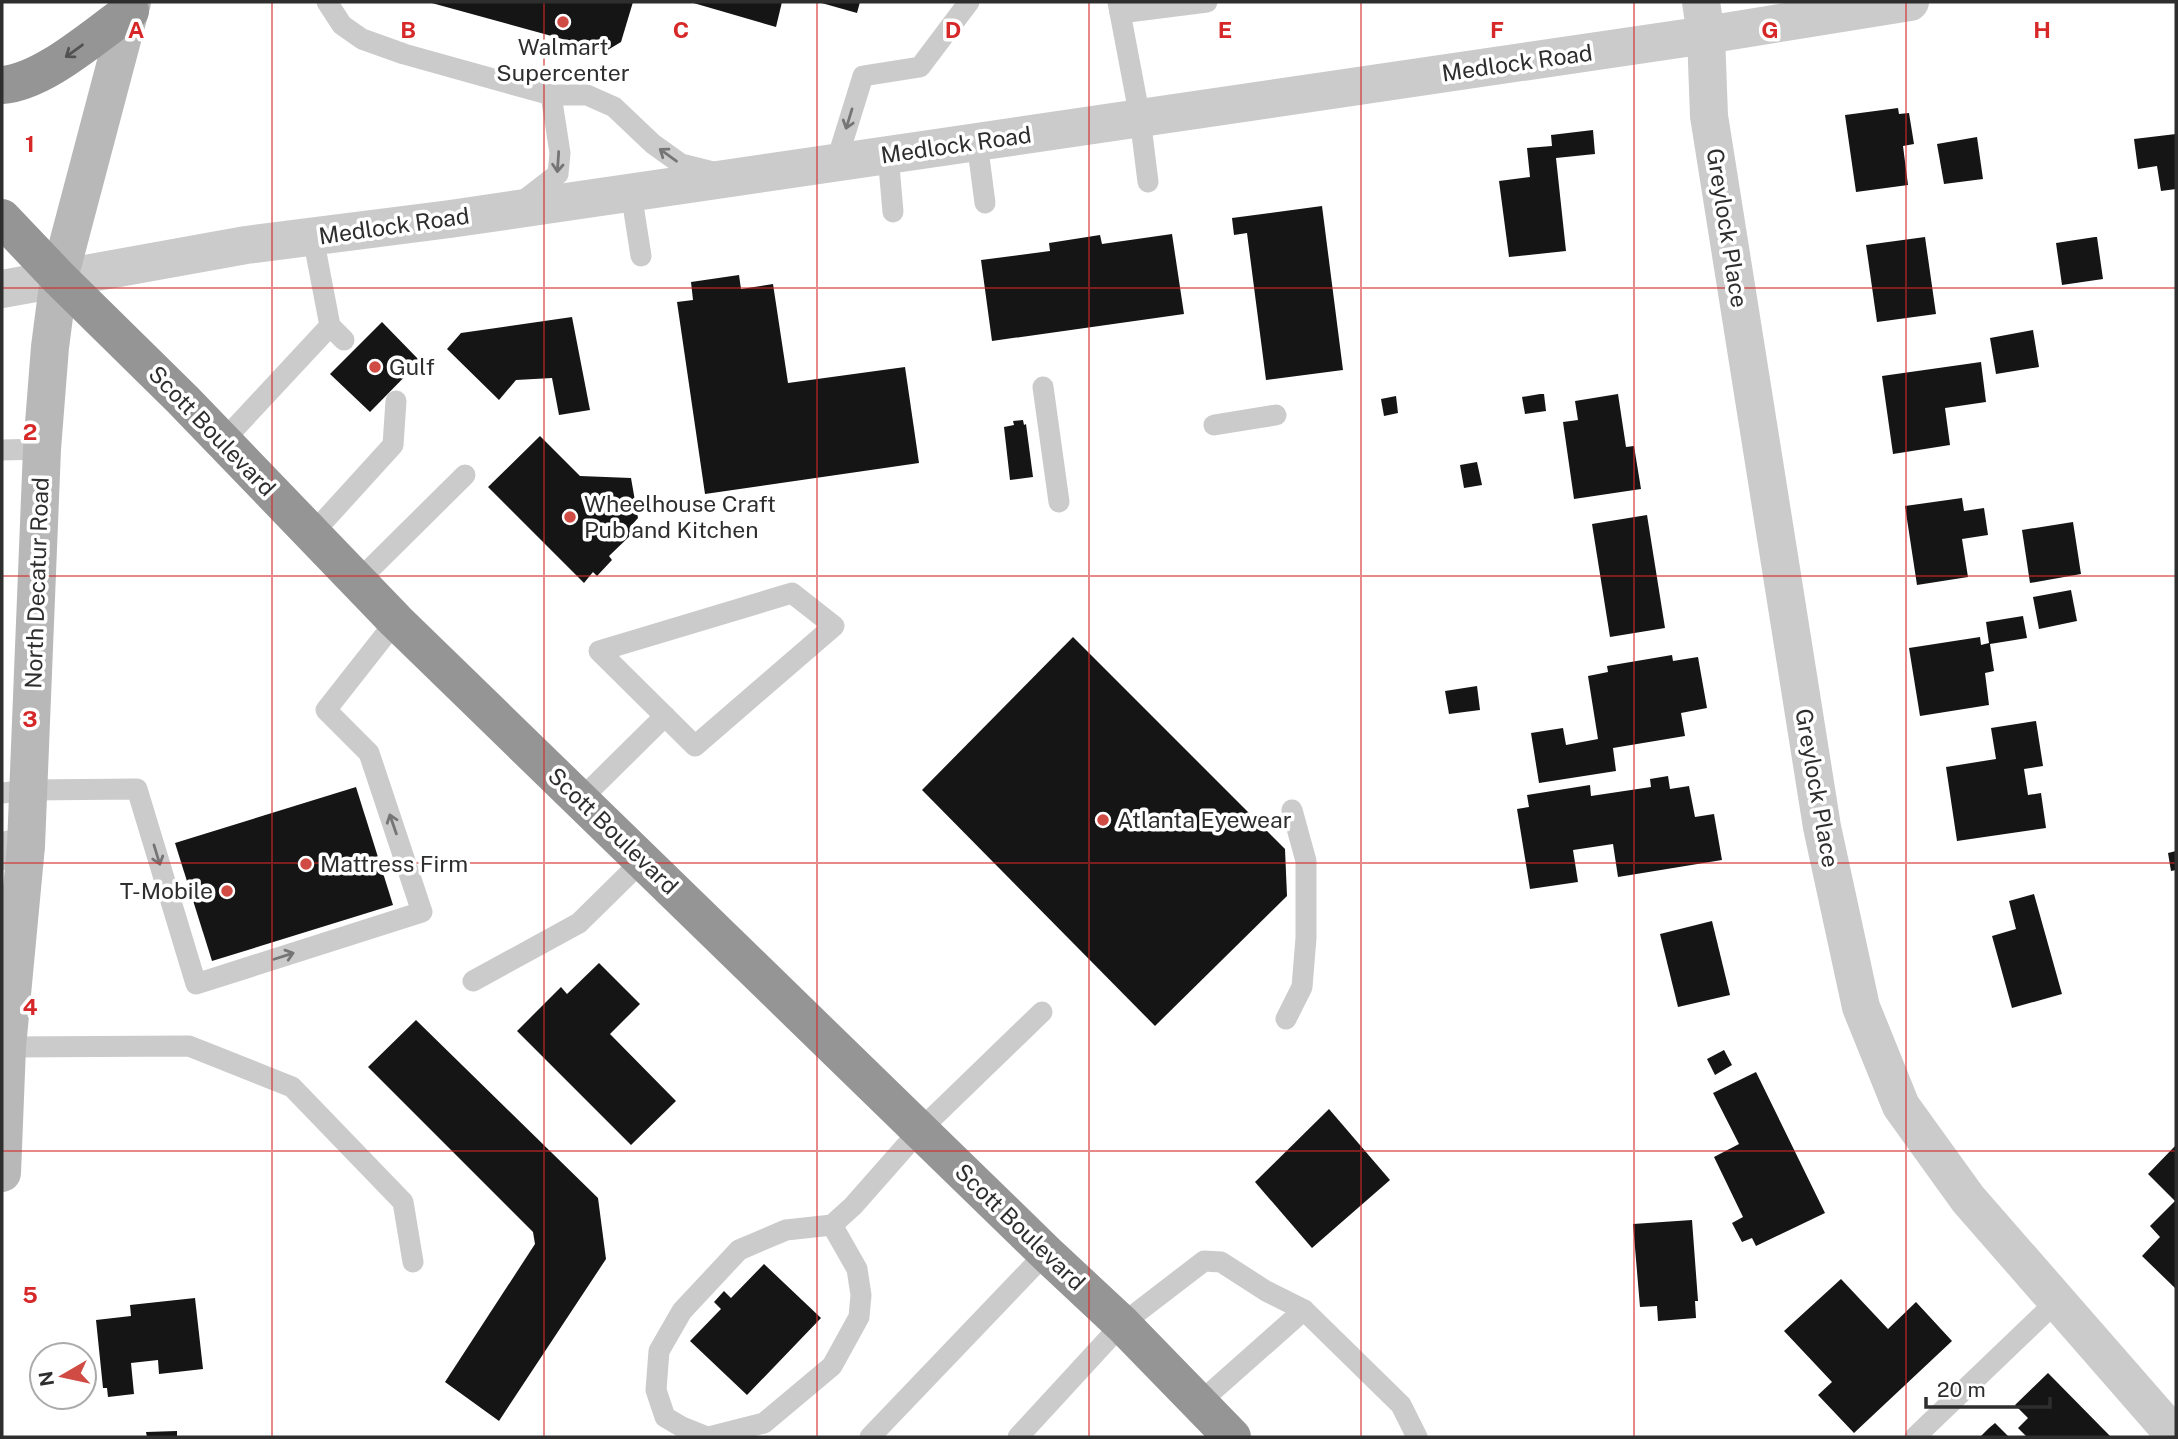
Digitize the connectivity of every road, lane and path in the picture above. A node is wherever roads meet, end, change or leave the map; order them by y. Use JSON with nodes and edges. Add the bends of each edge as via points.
{"nodes":[{"id":1,"x":327,"y":2,"type":"edge"},
{"id":2,"x":969,"y":2,"type":"edge"},
{"id":3,"x":1207,"y":2,"type":"edge"},
{"id":4,"x":1910,"y":2,"type":"edge"},
{"id":5,"x":131,"y":6,"type":"edge"},
{"id":6,"x":1119,"y":8,"type":"edge"},
{"id":7,"x":1704,"y":19,"type":"edge"},
{"id":8,"x":2,"y":85,"type":"edge"},
{"id":9,"x":551,"y":95,"type":"junction"},
{"id":10,"x":1140,"y":118,"type":"junction"},
{"id":11,"x":977,"y":142,"type":"junction"},
{"id":12,"x":888,"y":155,"type":"junction"},
{"id":13,"x":836,"y":163,"type":"junction"},
{"id":14,"x":732,"y":177,"type":"junction"},
{"id":15,"x":1147,"y":182,"type":"dead end"},
{"id":16,"x":631,"y":192,"type":"junction"},
{"id":17,"x":985,"y":203,"type":"dead end"},
{"id":18,"x":504,"y":211,"type":"junction"},
{"id":19,"x":893,"y":212,"type":"dead end"},
{"id":20,"x":2,"y":218,"type":"edge"},
{"id":21,"x":313,"y":237,"type":"junction"},
{"id":22,"x":641,"y":256,"type":"dead end"},
{"id":23,"x":59,"y":278,"type":"junction"},
{"id":24,"x":2,"y":289,"type":"edge"},
{"id":25,"x":1043,"y":387,"type":"dead end"},
{"id":26,"x":396,"y":401,"type":"dead end"},
{"id":27,"x":1276,"y":415,"type":"dead end"},
{"id":28,"x":1214,"y":425,"type":"dead end"},
{"id":29,"x":223,"y":441,"type":"junction"},
{"id":30,"x":42,"y":449,"type":"junction"},
{"id":31,"x":2,"y":450,"type":"edge"},
{"id":32,"x":465,"y":475,"type":"dead end"},
{"id":33,"x":1059,"y":502,"type":"dead end"},
{"id":34,"x":312,"y":534,"type":"junction"},
{"id":35,"x":358,"y":582,"type":"junction"},
{"id":36,"x":396,"y":621,"type":"junction"},
{"id":37,"x":665,"y":716,"type":"junction"},
{"id":38,"x":15,"y":792,"type":"edge"},
{"id":39,"x":580,"y":800,"type":"junction"},
{"id":40,"x":1292,"y":810,"type":"dead end"},
{"id":41,"x":14,"y":848,"type":"edge"},
{"id":42,"x":643,"y":860,"type":"junction"},
{"id":43,"x":474,"y":981,"type":"dead end"},
{"id":44,"x":1042,"y":1012,"type":"dead end"},
{"id":45,"x":1286,"y":1018,"type":"dead end"},
{"id":46,"x":7,"y":1047,"type":"junction"},
{"id":47,"x":920,"y":1130,"type":"junction"},
{"id":48,"x":2,"y":1173,"type":"edge"},
{"id":49,"x":832,"y":1225,"type":"junction"},
{"id":50,"x":1046,"y":1253,"type":"junction"},
{"id":51,"x":412,"y":1262,"type":"dead end"},
{"id":52,"x":2057,"y":1300,"type":"junction"},
{"id":53,"x":1304,"y":1310,"type":"junction"},
{"id":54,"x":1122,"y":1324,"type":"junction"},
{"id":55,"x":1199,"y":1403,"type":"junction"},
{"id":56,"x":708,"y":1437,"type":"edge"},
{"id":57,"x":870,"y":1437,"type":"edge"},
{"id":58,"x":1018,"y":1437,"type":"edge"},
{"id":59,"x":1232,"y":1437,"type":"edge"},
{"id":60,"x":1417,"y":1437,"type":"edge"},
{"id":61,"x":1915,"y":1437,"type":"edge"},
{"id":62,"x":2176,"y":1437,"type":"edge"}],
"edges":[{"from":1,"to":9,"type":"lane","via":[[342,25],[362,39]]},
{"from":2,"to":13,"type":"lane","one_way":true,"via":[[920,67],[863,76]]},
{"from":3,"to":6,"type":"lane"},
{"from":4,"to":7,"type":"street","name":"Medlock Road"},
{"from":5,"to":8,"type":"highway","one_way":true,"via":[[47,70]]},
{"from":5,"to":23,"type":"main road","name":"North Decatur Road"},
{"from":6,"to":10,"type":"lane"},
{"from":7,"to":10,"type":"street","name":"Medlock Road"},
{"from":7,"to":52,"type":"street","name":"Greylock Place","via":[[1709,116],[1820,813],[1861,1007],[1902,1106],[1968,1199]]},
{"from":14,"to":9,"type":"lane","one_way":true,"via":[[681,164],[614,107],[587,95]]},
{"from":9,"to":18,"type":"lane","one_way":true,"via":[[560,153],[558,174]]},
{"from":10,"to":11,"type":"street","name":"Medlock Road"},
{"from":10,"to":15,"type":"lane"},
{"from":11,"to":12,"type":"street","name":"Medlock Road"},
{"from":11,"to":17,"type":"lane"},
{"from":12,"to":13,"type":"street","name":"Medlock Road"},
{"from":12,"to":19,"type":"lane"},
{"from":13,"to":14,"type":"street","name":"Medlock Road"},
{"from":14,"to":16,"type":"street","name":"Medlock Road"},
{"from":16,"to":18,"type":"street","name":"Medlock Road"},
{"from":16,"to":22,"type":"lane"},
{"from":18,"to":21,"type":"street","name":"Medlock Road"},
{"from":20,"to":23,"type":"highway","name":"Scott Boulevard"},
{"from":21,"to":23,"type":"street","name":"Medlock Road"},
{"from":21,"to":29,"type":"lane","via":[[337,333]]},
{"from":23,"to":24,"type":"street","name":"Medlock Road"},
{"from":23,"to":29,"type":"highway","name":"Scott Boulevard"},
{"from":23,"to":30,"type":"main road","name":"North Decatur Road"},
{"from":25,"to":33,"type":"lane"},
{"from":26,"to":34,"type":"lane","via":[[393,445]]},
{"from":27,"to":28,"type":"lane"},
{"from":29,"to":34,"type":"highway","name":"Scott Boulevard"},
{"from":30,"to":31,"type":"lane"},
{"from":30,"to":38,"type":"main road","name":"North Decatur Road"},
{"from":32,"to":35,"type":"lane"},
{"from":34,"to":35,"type":"highway","name":"Scott Boulevard"},
{"from":35,"to":36,"type":"highway","name":"Scott Boulevard"},
{"from":38,"to":36,"type":"lane","one_way":true,"via":[[137,789],[196,984],[422,912],[369,753],[326,710]]},
{"from":36,"to":39,"type":"highway","name":"Scott Boulevard"},
{"from":37,"to":37,"type":"lane","via":[[695,746],[834,626],[792,593],[599,651]]},
{"from":37,"to":39,"type":"lane"},
{"from":38,"to":41,"type":"main road","name":"North Decatur Road"},
{"from":39,"to":42,"type":"highway","name":"Scott Boulevard"},
{"from":40,"to":45,"type":"lane","via":[[1307,861],[1306,938],[1302,987]]},
{"from":41,"to":46,"type":"main road","name":"North Decatur Road"},
{"from":42,"to":43,"type":"lane","via":[[579,923]]},
{"from":42,"to":47,"type":"highway","name":"Scott Boulevard"},
{"from":44,"to":47,"type":"lane"},
{"from":46,"to":48,"type":"main road","name":"North Decatur Road"},
{"from":46,"to":51,"type":"lane","via":[[189,1046],[292,1087],[403,1202]]},
{"from":47,"to":49,"type":"lane"},
{"from":47,"to":50,"type":"highway","name":"Scott Boulevard"},
{"from":49,"to":56,"type":"lane","via":[[857,1269],[861,1294],[859,1317],[832,1366],[764,1423]]},
{"from":49,"to":56,"type":"lane","via":[[786,1230],[739,1250],[682,1311],[659,1351],[656,1390],[666,1417]]},
{"from":50,"to":54,"type":"highway","name":"Scott Boulevard"},
{"from":50,"to":57,"type":"lane"},
{"from":52,"to":61,"type":"lane"},
{"from":52,"to":62,"type":"street","name":"Greylock Place"},
{"from":53,"to":54,"type":"lane","via":[[1221,1262],[1204,1261]]},
{"from":53,"to":55,"type":"lane"},
{"from":53,"to":60,"type":"lane","via":[[1401,1405]]},
{"from":54,"to":55,"type":"highway","name":"Scott Boulevard"},
{"from":54,"to":58,"type":"lane"},
{"from":55,"to":59,"type":"highway","name":"Scott Boulevard"}]}
